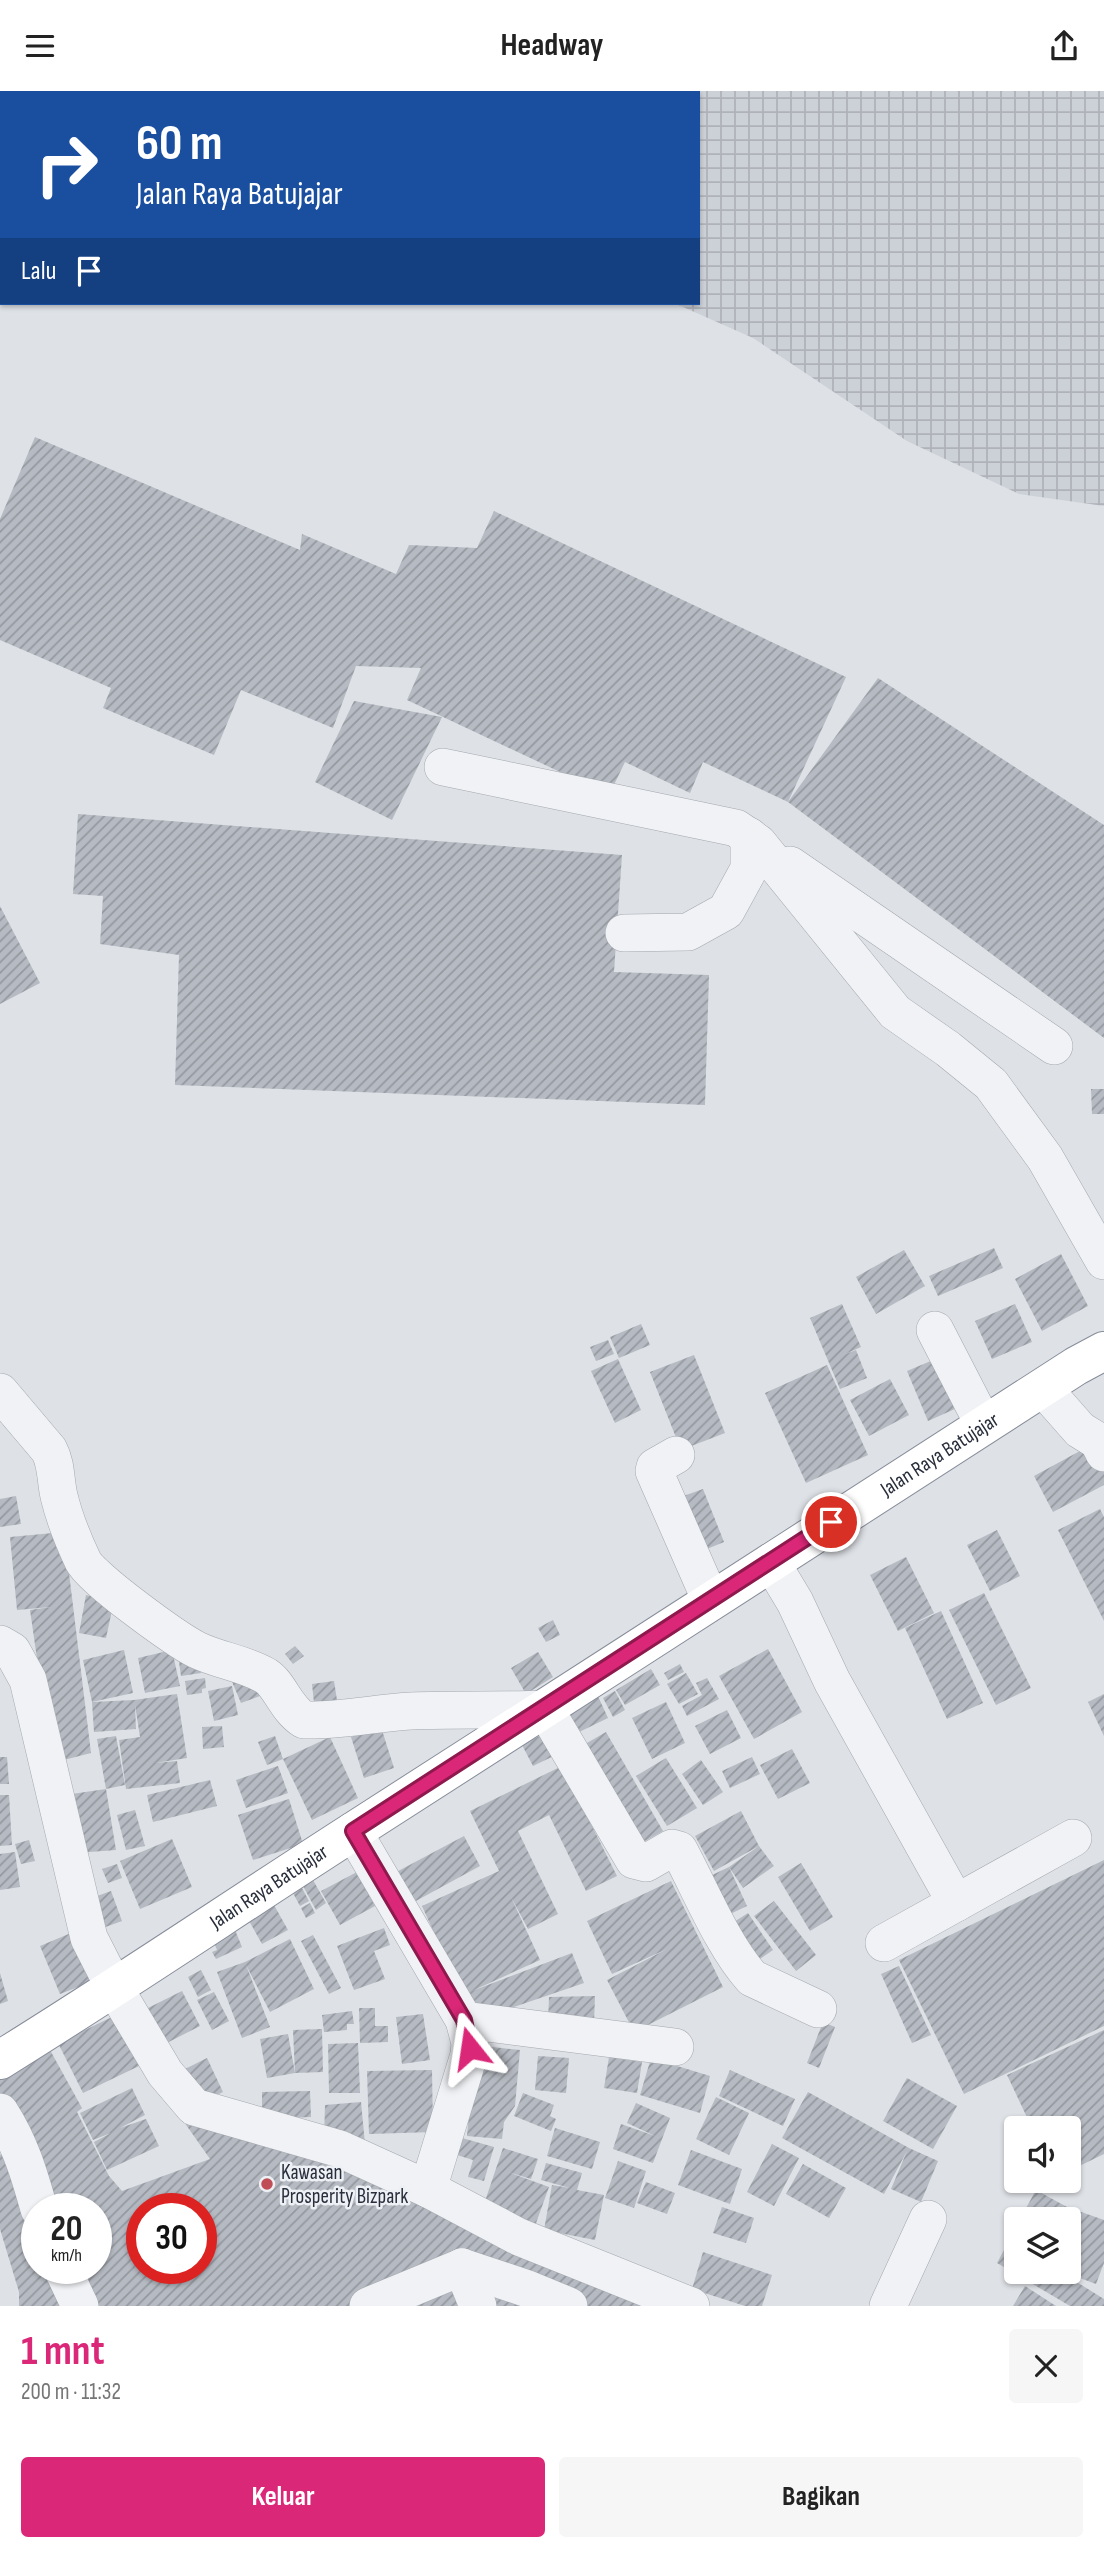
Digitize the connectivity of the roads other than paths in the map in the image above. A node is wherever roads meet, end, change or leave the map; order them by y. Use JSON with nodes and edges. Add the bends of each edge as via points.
{"nodes":[{"id":1,"x":443,"y":767,"type":"dead end"},
{"id":2,"x":753,"y":839,"type":"junction"},
{"id":3,"x":624,"y":933,"type":"dead end"},
{"id":4,"x":1054,"y":1046,"type":"dead end"},
{"id":5,"x":1104,"y":1261,"type":"edge"},
{"id":6,"x":935,"y":1330,"type":"dead end"},
{"id":7,"x":1104,"y":1351,"type":"edge"},
{"id":8,"x":1043,"y":1388,"type":"junction"},
{"id":9,"x":0,"y":1392,"type":"edge"},
{"id":10,"x":984,"y":1425,"type":"junction"},
{"id":11,"x":1104,"y":1453,"type":"edge"},
{"id":12,"x":676,"y":1455,"type":"dead end"},
{"id":13,"x":771,"y":1562,"type":"junction"},
{"id":14,"x":711,"y":1601,"type":"junction"},
{"id":15,"x":0,"y":1644,"type":"edge"},
{"id":16,"x":545,"y":1709,"type":"junction"},
{"id":17,"x":353,"y":1831,"type":"junction"},
{"id":18,"x":1073,"y":1838,"type":"dead end"},
{"id":19,"x":956,"y":1903,"type":"junction"},
{"id":20,"x":884,"y":1943,"type":"dead end"},
{"id":21,"x":115,"y":1989,"type":"junction"},
{"id":22,"x":818,"y":2009,"type":"dead end"},
{"id":23,"x":464,"y":2020,"type":"junction"},
{"id":24,"x":676,"y":2047,"type":"dead end"},
{"id":25,"x":0,"y":2060,"type":"edge"},
{"id":26,"x":1,"y":2114,"type":"edge"},
{"id":27,"x":428,"y":2189,"type":"junction"},
{"id":28,"x":35,"y":2193,"type":"edge"},
{"id":29,"x":928,"y":2218,"type":"dead end"},
{"id":30,"x":462,"y":2267,"type":"junction"},
{"id":31,"x":70,"y":2284,"type":"edge"},
{"id":32,"x":80,"y":2306,"type":"edge"},
{"id":33,"x":368,"y":2306,"type":"edge"},
{"id":34,"x":478,"y":2306,"type":"edge"},
{"id":35,"x":569,"y":2306,"type":"edge"},
{"id":36,"x":691,"y":2306,"type":"edge"},
{"id":37,"x":888,"y":2306,"type":"edge"}],
"edges":[{"from":1,"to":2,"type":"street","via":[[736,828]]},
{"from":2,"to":3,"type":"street","via":[[749,869],[726,911],[688,932]]},
{"from":2,"to":4,"type":"street"},
{"from":2,"to":5,"type":"street","via":[[895,1013],[991,1084],[1045,1158]]},
{"from":6,"to":10,"type":"street"},
{"from":7,"to":8,"type":"highway","name":"Jalan Raya Batujajar"},
{"from":8,"to":10,"type":"highway","name":"Jalan Raya Batujajar"},
{"from":8,"to":11,"type":"street","via":[[1080,1430],[1098,1441]]},
{"from":9,"to":16,"type":"street","via":[[55,1461],[60,1499],[87,1567],[128,1603],[193,1648],[269,1678],[301,1719]]},
{"from":10,"to":13,"type":"highway","name":"Jalan Raya Batujajar"},
{"from":12,"to":14,"type":"street","via":[[653,1469]]},
{"from":13,"to":14,"type":"highway","name":"Jalan Raya Batujajar"},
{"from":13,"to":19,"type":"street"},
{"from":14,"to":16,"type":"highway","name":"Jalan Raya Batujajar"},
{"from":15,"to":21,"type":"street","via":[[12,1651],[28,1680],[89,1938]]},
{"from":16,"to":17,"type":"highway","name":"Jalan Raya Batujajar"},
{"from":16,"to":22,"type":"street","via":[[634,1860],[646,1863],[672,1848],[679,1850],[745,1970],[752,1978]]},
{"from":17,"to":21,"type":"highway","name":"Jalan Raya Batujajar"},
{"from":17,"to":23,"type":"street"},
{"from":18,"to":19,"type":"street"},
{"from":19,"to":20,"type":"street"},
{"from":21,"to":25,"type":"highway","name":"Jalan Raya Batujajar"},
{"from":21,"to":27,"type":"street","via":[[165,2073],[194,2107],[340,2150]]},
{"from":23,"to":24,"type":"street"},
{"from":23,"to":27,"type":"street","via":[[469,2055]]},
{"from":26,"to":28,"type":"street","via":[[24,2154]]},
{"from":27,"to":36,"type":"street","via":[[519,2237]]},
{"from":29,"to":37,"type":"street"},
{"from":30,"to":33,"type":"street"},
{"from":30,"to":34,"type":"street"},
{"from":30,"to":35,"type":"street"},
{"from":31,"to":32,"type":"street"}]}
